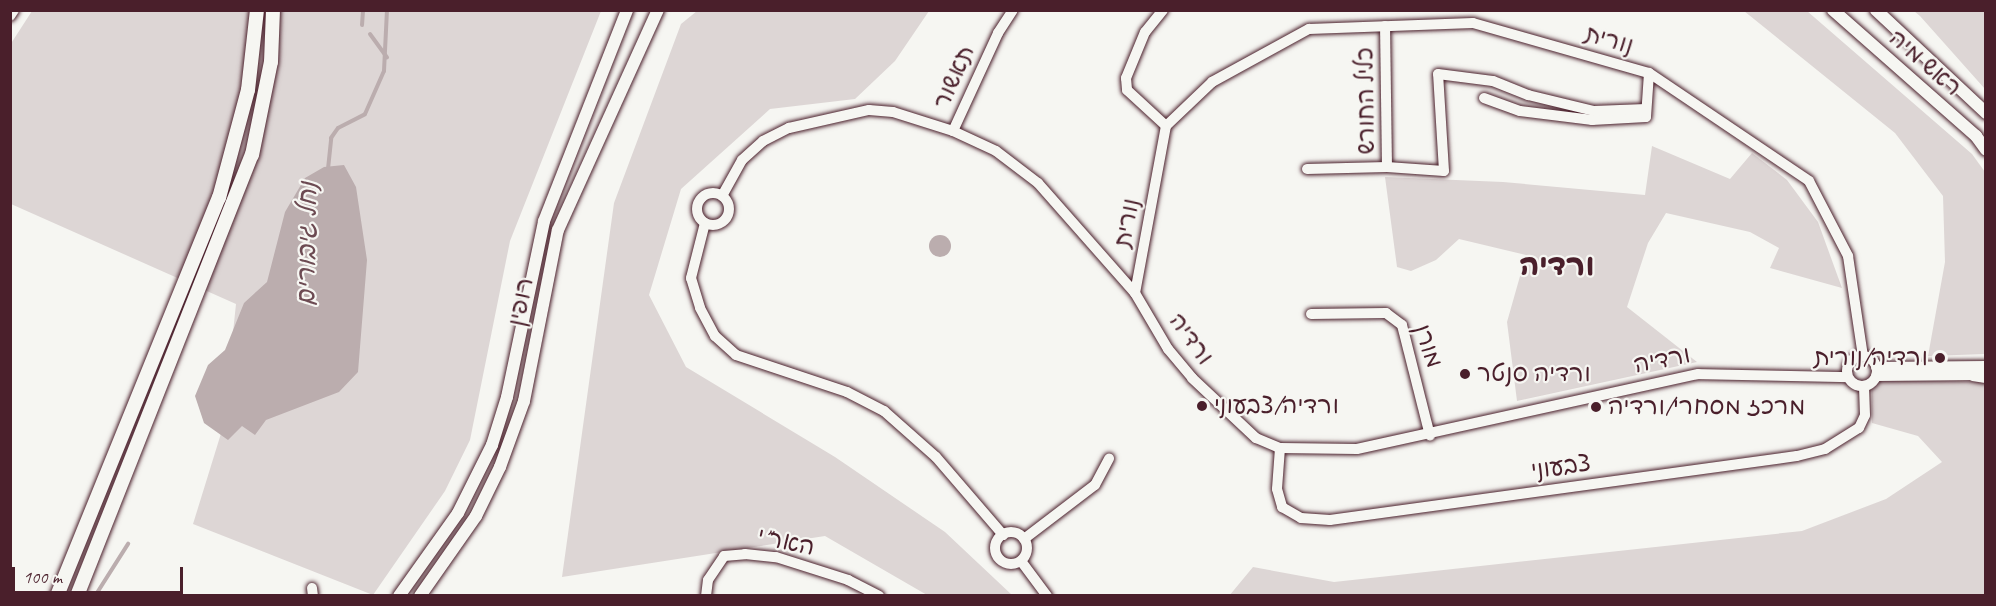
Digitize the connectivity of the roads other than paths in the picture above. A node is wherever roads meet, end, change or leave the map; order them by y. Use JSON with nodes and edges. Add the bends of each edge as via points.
{"nodes":[{"id":1,"x":14,"y":10,"type":"edge"},
{"id":2,"x":256,"y":10,"type":"edge"},
{"id":3,"x":273,"y":10,"type":"edge"},
{"id":4,"x":627,"y":10,"type":"edge"},
{"id":5,"x":658,"y":10,"type":"edge"},
{"id":6,"x":1013,"y":10,"type":"edge"},
{"id":7,"x":1163,"y":10,"type":"edge"},
{"id":8,"x":1833,"y":10,"type":"edge"},
{"id":9,"x":1876,"y":10,"type":"edge"},
{"id":10,"x":10,"y":16,"type":"edge"},
{"id":11,"x":1385,"y":26,"type":"junction"},
{"id":12,"x":1649,"y":73,"type":"junction"},
{"id":13,"x":1484,"y":98,"type":"dead end"},
{"id":14,"x":1646,"y":109,"type":"junction"},
{"id":15,"x":1986,"y":112,"type":"edge"},
{"id":16,"x":1166,"y":126,"type":"junction"},
{"id":17,"x":953,"y":130,"type":"junction"},
{"id":18,"x":1986,"y":150,"type":"edge"},
{"id":19,"x":1387,"y":167,"type":"junction"},
{"id":20,"x":1307,"y":169,"type":"dead end"},
{"id":21,"x":722,"y":196,"type":"junction"},
{"id":22,"x":705,"y":223,"type":"junction"},
{"id":23,"x":1135,"y":293,"type":"junction"},
{"id":24,"x":1311,"y":314,"type":"dead end"},
{"id":25,"x":1863,"y":356,"type":"junction"},
{"id":26,"x":1986,"y":366,"type":"edge"},
{"id":27,"x":1876,"y":371,"type":"junction"},
{"id":28,"x":1847,"y":372,"type":"junction"},
{"id":29,"x":1981,"y":375,"type":"edge"},
{"id":30,"x":1864,"y":387,"type":"junction"},
{"id":31,"x":1430,"y":436,"type":"junction"},
{"id":32,"x":1280,"y":448,"type":"junction"},
{"id":33,"x":1109,"y":459,"type":"dead end"},
{"id":34,"x":1003,"y":535,"type":"junction"},
{"id":35,"x":1024,"y":538,"type":"junction"},
{"id":36,"x":1021,"y":561,"type":"junction"},
{"id":37,"x":57,"y":596,"type":"edge"},
{"id":38,"x":77,"y":596,"type":"edge"},
{"id":39,"x":399,"y":596,"type":"edge"},
{"id":40,"x":420,"y":596,"type":"edge"},
{"id":41,"x":706,"y":596,"type":"edge"},
{"id":42,"x":879,"y":596,"type":"edge"},
{"id":43,"x":1047,"y":596,"type":"edge"}],
"edges":[{"from":1,"to":10,"type":"street"},
{"from":2,"to":37,"type":"main road","via":[[248,90],[219,198]]},
{"from":3,"to":38,"type":"main road","via":[[271,62],[252,155]]},
{"from":4,"to":39,"type":"street","name":"רופין","via":[[544,221],[507,398],[492,445],[458,513]]},
{"from":5,"to":40,"type":"street","name":"רופין","via":[[558,230],[524,401],[500,466],[476,516]]},
{"from":6,"to":17,"type":"street","name":"תאשור","via":[[998,33]]},
{"from":7,"to":16,"type":"street","via":[[1145,32],[1126,78],[1127,90]]},
{"from":8,"to":18,"type":"street","name":"ראש מיה","via":[[1976,136]]},
{"from":9,"to":15,"type":"street","name":"ראש מיה"},
{"from":11,"to":12,"type":"street","name":"נורית","via":[[1473,23]]},
{"from":11,"to":16,"type":"street","name":"נורית","via":[[1309,29],[1212,82]]},
{"from":11,"to":19,"type":"street","name":"כליל החורש"},
{"from":12,"to":14,"type":"street"},
{"from":12,"to":25,"type":"street","name":"נורית","via":[[1809,181],[1848,256]]},
{"from":13,"to":14,"type":"street","via":[[1520,111],[1592,120],[1646,117]]},
{"from":14,"to":19,"type":"street","via":[[1594,111],[1528,95],[1493,81],[1438,74],[1444,171]]},
{"from":16,"to":23,"type":"street","name":"נורית"},
{"from":17,"to":21,"type":"street","name":"ורדיה","via":[[869,110],[789,128],[763,141],[742,160]]},
{"from":17,"to":23,"type":"street","name":"ורדיה","via":[[996,151],[1038,183]]},
{"from":19,"to":20,"type":"street","name":"כליל החורש"},
{"from":21,"to":22,"type":"street","via":[[729,207],[726,219],[718,224]]},
{"from":21,"to":22,"type":"street","via":[[709,194],[698,203],[697,212]]},
{"from":22,"to":34,"type":"street","via":[[691,278],[700,308],[715,336],[736,355],[847,392],[884,411],[936,458]]},
{"from":23,"to":32,"type":"street","name":"ורדיה","via":[[1168,350],[1192,378],[1256,438]]},
{"from":24,"to":31,"type":"street","name":"מורן","via":[[1386,313],[1402,325]]},
{"from":25,"to":27,"type":"street"},
{"from":25,"to":28,"type":"street","name":"ורדיה"},
{"from":26,"to":27,"type":"street"},
{"from":27,"to":29,"type":"street"},
{"from":27,"to":30,"type":"street"},
{"from":28,"to":30,"type":"street"},
{"from":28,"to":31,"type":"street","name":"ורדיה","via":[[1698,374],[1553,403]]},
{"from":30,"to":32,"type":"street","name":"צבעוני","via":[[1865,415],[1858,428],[1825,450],[1330,520],[1301,518],[1282,507],[1277,489]]},
{"from":31,"to":32,"type":"street","name":"ורדיה","via":[[1336,452]]},
{"from":33,"to":35,"type":"street","via":[[1095,485]]},
{"from":34,"to":35,"type":"street","via":[[1016,533]]},
{"from":34,"to":36,"type":"street","via":[[995,546],[1000,559],[1008,564]]},
{"from":35,"to":36,"type":"street","via":[[1027,550]]},
{"from":36,"to":43,"type":"street"},
{"from":41,"to":42,"type":"street","name":"האר\"י","via":[[708,580],[724,556],[745,554],[776,557],[849,580]]}]}
